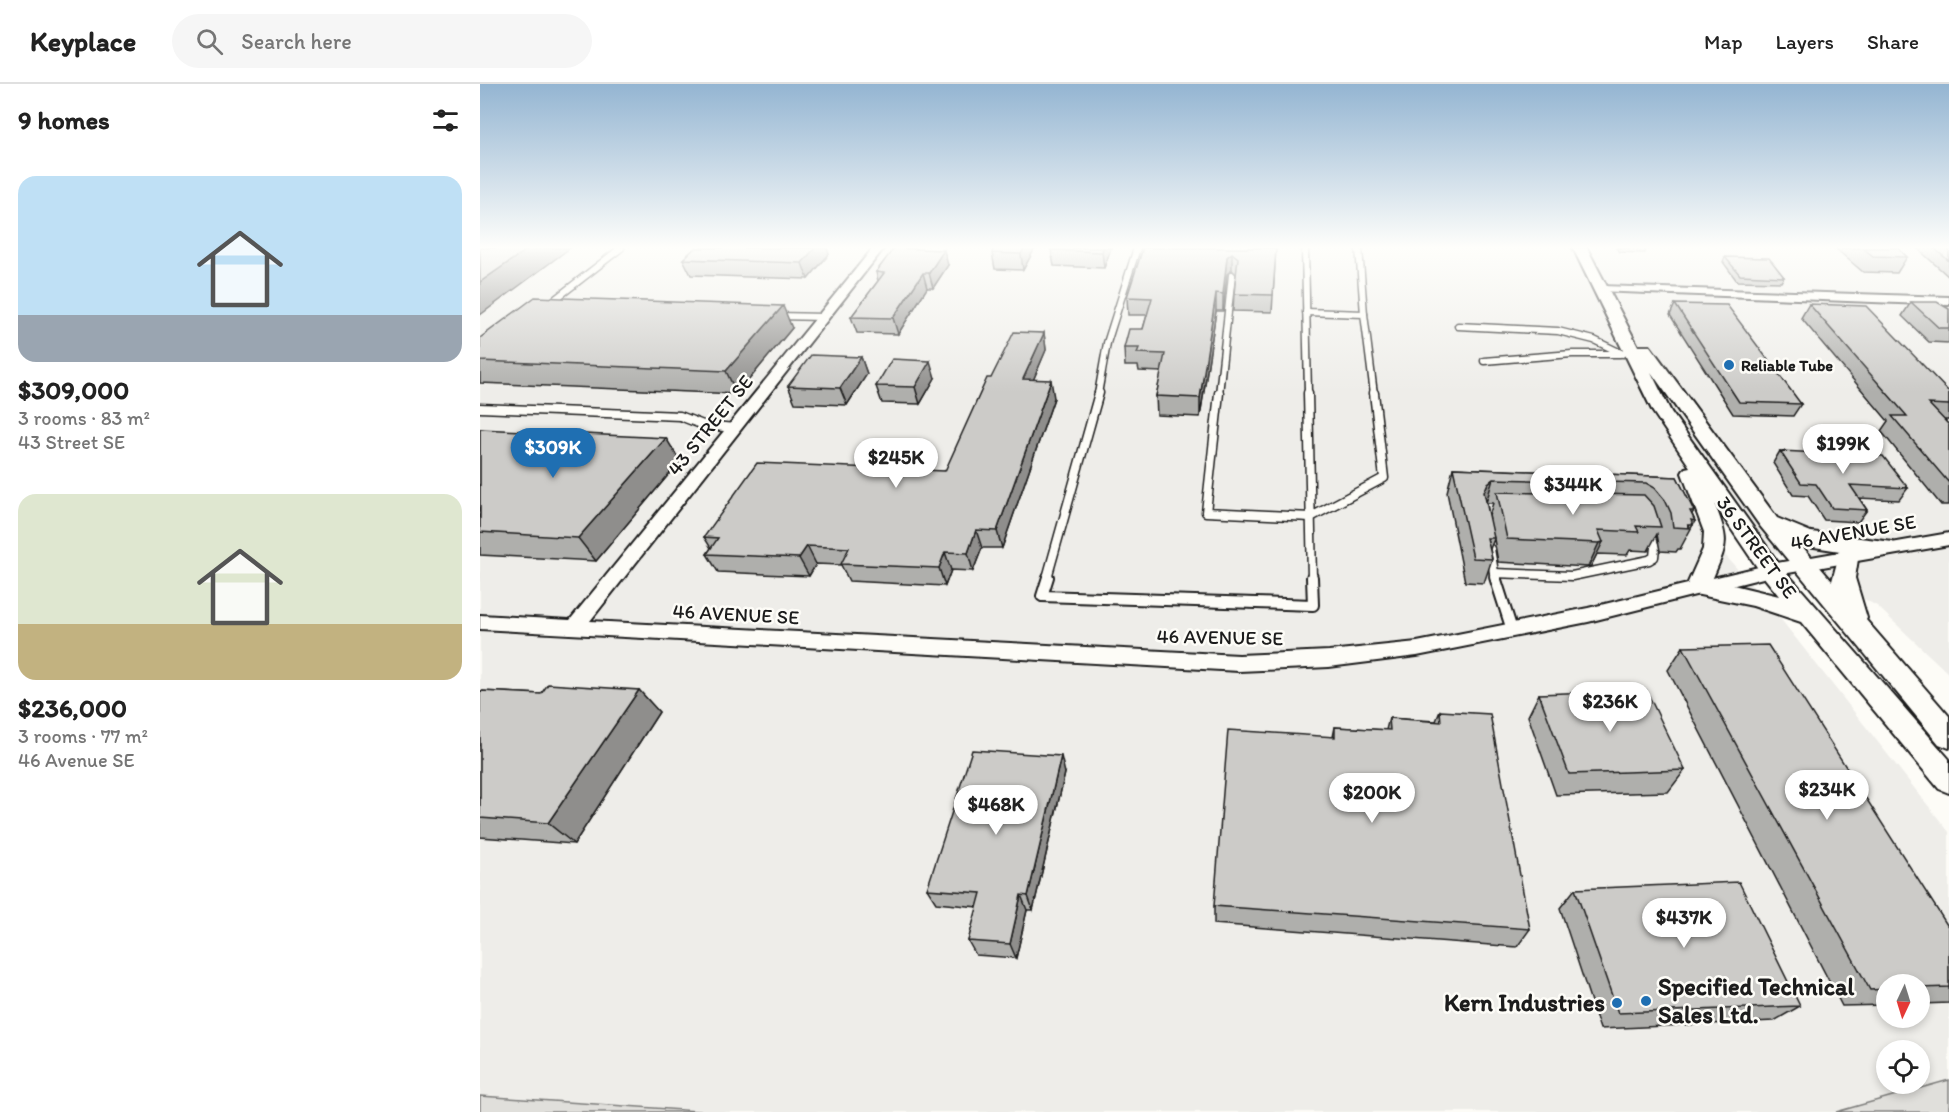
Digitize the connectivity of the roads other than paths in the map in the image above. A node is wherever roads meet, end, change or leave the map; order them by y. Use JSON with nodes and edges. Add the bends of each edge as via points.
{"nodes":[{"id":1,"x":559,"y":296,"type":"edge"},
{"id":2,"x":841,"y":296,"type":"edge"},
{"id":3,"x":1122,"y":296,"type":"edge"},
{"id":4,"x":1230,"y":296,"type":"edge"},
{"id":5,"x":1306,"y":296,"type":"edge"},
{"id":6,"x":1363,"y":296,"type":"edge"},
{"id":7,"x":1603,"y":296,"type":"edge"},
{"id":8,"x":1605,"y":296,"type":"edge"},
{"id":9,"x":1788,"y":296,"type":"edge"},
{"id":10,"x":1852,"y":298,"type":"junction"},
{"id":11,"x":1949,"y":301,"type":"edge"},
{"id":12,"x":546,"y":306,"type":"edge"},
{"id":13,"x":1306,"y":312,"type":"junction"},
{"id":14,"x":1868,"y":313,"type":"edge"},
{"id":15,"x":1364,"y":314,"type":"junction"},
{"id":16,"x":766,"y":315,"type":"edge"},
{"id":17,"x":824,"y":317,"type":"junction"},
{"id":18,"x":1458,"y":326,"type":"dead end"},
{"id":19,"x":1627,"y":353,"type":"junction"},
{"id":20,"x":1484,"y":361,"type":"dead end"},
{"id":21,"x":480,"y":408,"type":"edge"},
{"id":22,"x":735,"y":428,"type":"junction"},
{"id":23,"x":1683,"y":443,"type":"junction"},
{"id":24,"x":1311,"y":517,"type":"junction"},
{"id":25,"x":1645,"y":521,"type":"edge"},
{"id":26,"x":1768,"y":521,"type":"junction"},
{"id":27,"x":1488,"y":538,"type":"edge"},
{"id":28,"x":1949,"y":538,"type":"edge"},
{"id":29,"x":1885,"y":548,"type":"junction"},
{"id":30,"x":1849,"y":555,"type":"junction"},
{"id":31,"x":1804,"y":563,"type":"junction"},
{"id":32,"x":1771,"y":570,"type":"junction"},
{"id":33,"x":1494,"y":573,"type":"junction"},
{"id":34,"x":1698,"y":587,"type":"junction"},
{"id":35,"x":1807,"y":615,"type":"junction"},
{"id":36,"x":480,"y":622,"type":"edge"},
{"id":37,"x":574,"y":628,"type":"junction"},
{"id":38,"x":1858,"y":629,"type":"junction"},
{"id":39,"x":1512,"y":630,"type":"junction"},
{"id":40,"x":1949,"y":736,"type":"edge"},
{"id":41,"x":1949,"y":780,"type":"edge"}],
"edges":[{"from":1,"to":12,"type":"lane"},
{"from":2,"to":17,"type":"street","name":"43 STREET SE"},
{"from":3,"to":24,"type":"lane","via":[[1107,343],[1096,409],[1042,596],[1313,605]]},
{"from":4,"to":24,"type":"lane","via":[[1206,512]]},
{"from":5,"to":13,"type":"lane"},
{"from":6,"to":15,"type":"lane"},
{"from":7,"to":19,"type":"street","name":"36 STREET SE"},
{"from":8,"to":26,"type":"street","name":"36 STREET SE"},
{"from":9,"to":10,"type":"street"},
{"from":10,"to":11,"type":"street"},
{"from":10,"to":14,"type":"street"},
{"from":13,"to":15,"type":"lane"},
{"from":13,"to":24,"type":"lane"},
{"from":15,"to":24,"type":"lane","via":[[1384,478]]},
{"from":16,"to":17,"type":"lane"},
{"from":17,"to":22,"type":"street","name":"43 STREET SE"},
{"from":18,"to":19,"type":"lane","via":[[1558,331]]},
{"from":19,"to":20,"type":"lane"},
{"from":19,"to":23,"type":"street","name":"36 STREET SE"},
{"from":21,"to":22,"type":"lane","via":[[680,416],[703,425]]},
{"from":22,"to":37,"type":"street","name":"43 STREET SE"},
{"from":23,"to":32,"type":"street","name":"36 STREET SE"},
{"from":23,"to":34,"type":"street","via":[[1715,532],[1714,549]]},
{"from":25,"to":33,"type":"lane","via":[[1656,553],[1649,560],[1572,576]]},
{"from":26,"to":29,"type":"street","via":[[1807,539]]},
{"from":26,"to":31,"type":"street","name":"36 STREET SE"},
{"from":27,"to":33,"type":"lane"},
{"from":28,"to":29,"type":"street","name":"46 AVENUE SE"},
{"from":29,"to":30,"type":"street","name":"46 AVENUE SE"},
{"from":30,"to":31,"type":"street","name":"46 AVENUE SE"},
{"from":30,"to":38,"type":"street","via":[[1843,578]]},
{"from":31,"to":32,"type":"street","name":"46 AVENUE SE"},
{"from":31,"to":38,"type":"street","name":"36 STREET SE"},
{"from":32,"to":34,"type":"street","name":"46 AVENUE SE"},
{"from":32,"to":35,"type":"street","name":"36 STREET SE"},
{"from":33,"to":39,"type":"lane"},
{"from":34,"to":35,"type":"street","via":[[1772,600]]},
{"from":34,"to":39,"type":"street","name":"46 AVENUE SE"},
{"from":35,"to":41,"type":"street","name":"36 STREET SE"},
{"from":36,"to":37,"type":"street","name":"46 AVENUE SE"},
{"from":37,"to":39,"type":"street","name":"46 AVENUE SE","via":[[1239,663],[1329,659],[1418,649]]},
{"from":38,"to":40,"type":"street","name":"36 STREET SE"}]}
